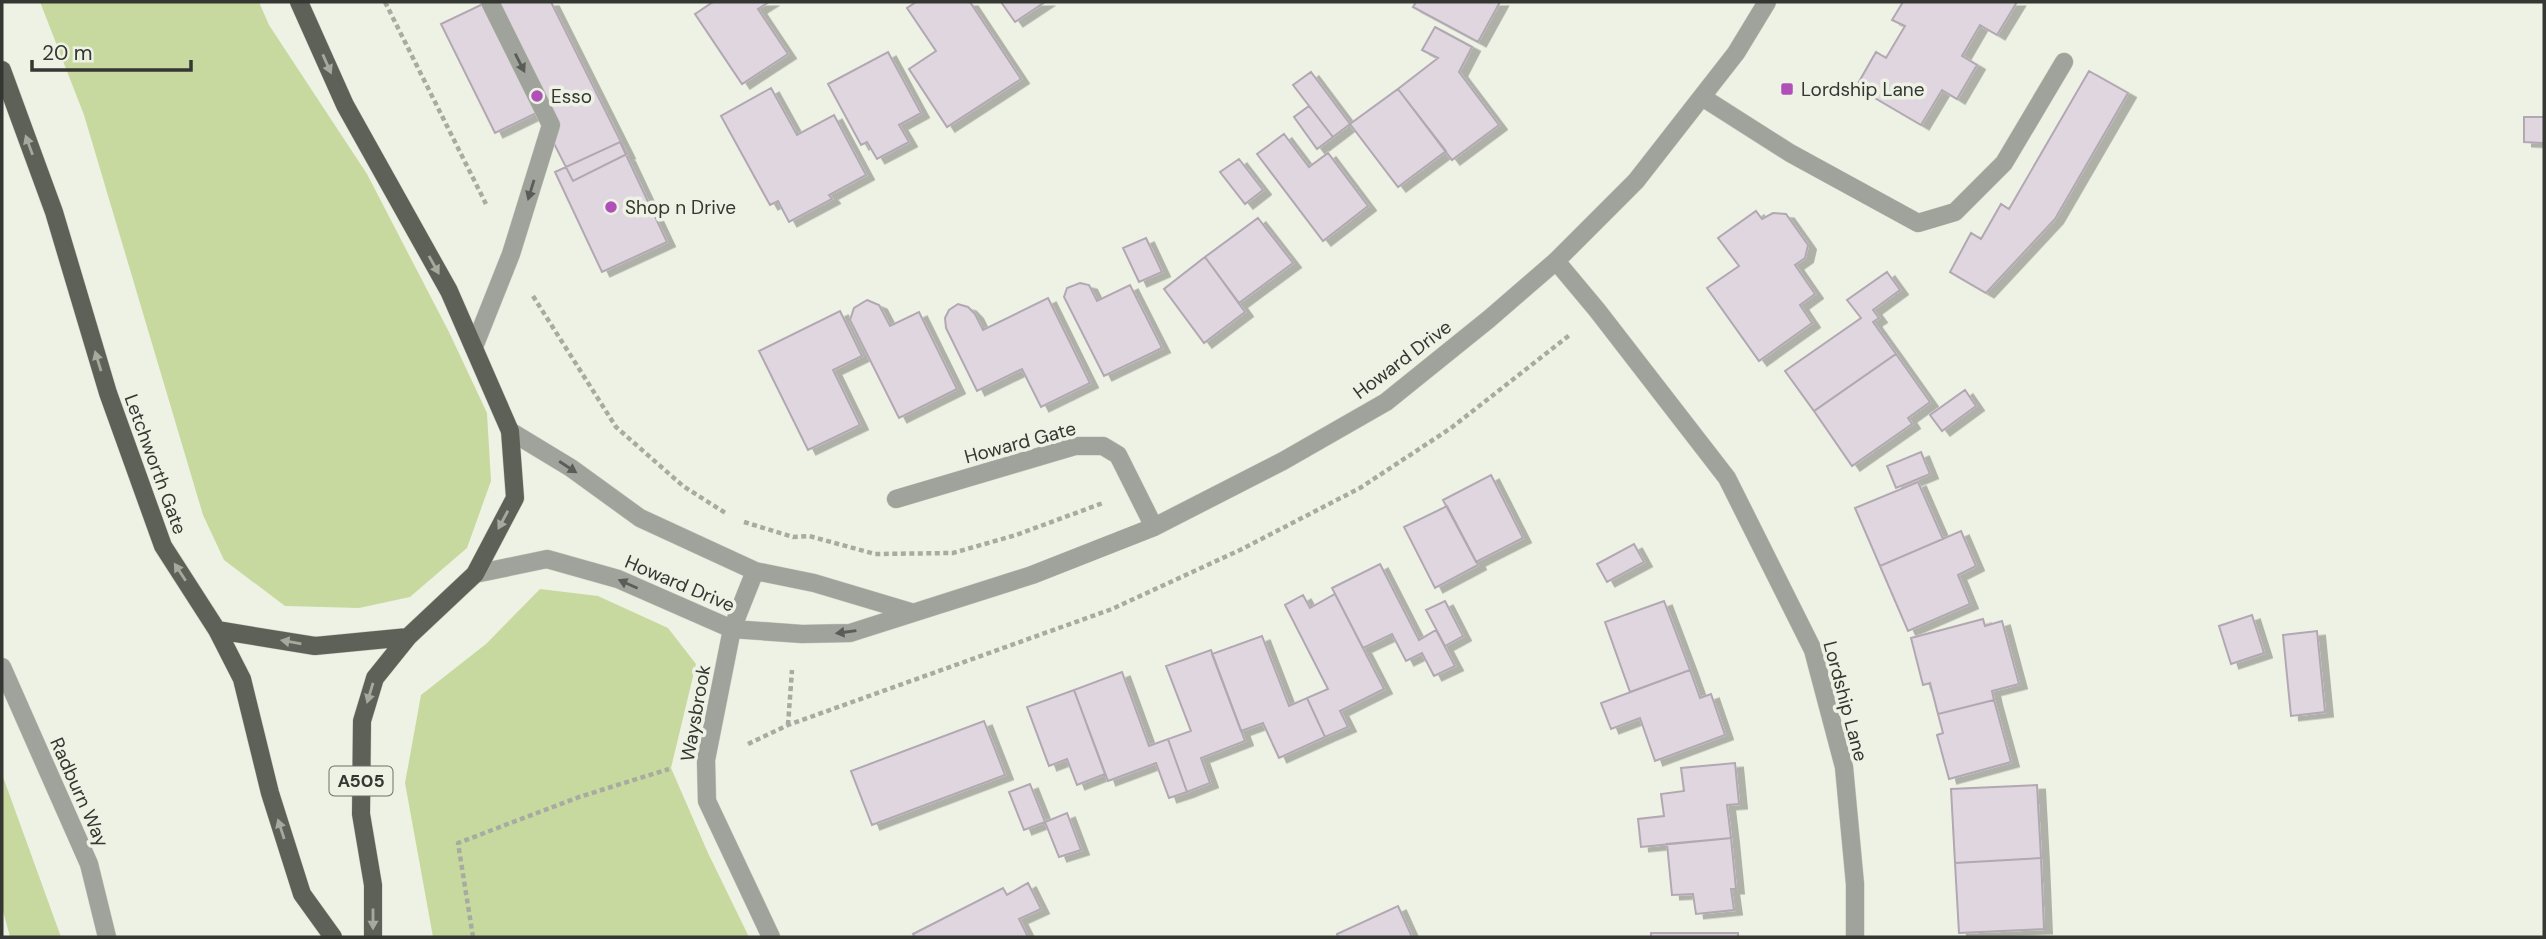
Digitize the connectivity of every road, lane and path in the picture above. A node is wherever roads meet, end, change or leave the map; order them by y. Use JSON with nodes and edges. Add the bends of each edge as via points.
{"nodes":[{"id":1,"x":299,"y":2,"type":"edge"},
{"id":2,"x":385,"y":2,"type":"edge"},
{"id":3,"x":490,"y":2,"type":"edge"},
{"id":4,"x":1767,"y":2,"type":"edge"},
{"id":5,"x":2064,"y":62,"type":"dead end"},
{"id":6,"x":2,"y":70,"type":"edge"},
{"id":7,"x":1702,"y":97,"type":"junction"},
{"id":8,"x":511,"y":254,"type":"junction"},
{"id":9,"x":1556,"y":261,"type":"junction"},
{"id":10,"x":1597,"y":310,"type":"junction"},
{"id":11,"x":474,"y":347,"type":"junction"},
{"id":12,"x":510,"y":430,"type":"junction"},
{"id":13,"x":1133,"y":488,"type":"junction"},
{"id":14,"x":896,"y":499,"type":"dead end"},
{"id":15,"x":1154,"y":527,"type":"junction"},
{"id":16,"x":755,"y":571,"type":"junction"},
{"id":17,"x":475,"y":575,"type":"junction"},
{"id":18,"x":911,"y":612,"type":"junction"},
{"id":19,"x":732,"y":629,"type":"junction"},
{"id":20,"x":217,"y":630,"type":"junction"},
{"id":21,"x":408,"y":637,"type":"junction"},
{"id":22,"x":2,"y":667,"type":"edge"},
{"id":23,"x":706,"y":760,"type":"junction"},
{"id":24,"x":107,"y":937,"type":"edge"},
{"id":25,"x":333,"y":937,"type":"edge"},
{"id":26,"x":373,"y":937,"type":"edge"},
{"id":27,"x":473,"y":937,"type":"edge"},
{"id":28,"x":771,"y":937,"type":"edge"},
{"id":29,"x":1855,"y":937,"type":"edge"}],
"edges":[{"from":1,"to":11,"type":"main road","one_way":true,"via":[[345,105],[449,291]]},
{"from":2,"to":8,"type":"path"},
{"from":3,"to":8,"type":"street","one_way":true,"via":[[551,125]]},
{"from":4,"to":7,"type":"street","name":"Howard Drive"},
{"from":5,"to":7,"type":"street","via":[[2004,163],[1955,212],[1918,223],[1790,153]]},
{"from":20,"to":6,"type":"main road","name":"Letchworth Gate","one_way":true,"via":[[163,546],[108,393],[54,212]]},
{"from":7,"to":9,"type":"street","name":"Howard Drive","via":[[1636,181]]},
{"from":8,"to":11,"type":"street"},
{"from":8,"to":13,"type":"path","via":[[616,427],[683,486],[735,519],[875,554],[953,553],[1094,507]]},
{"from":9,"to":10,"type":"street","name":"Lordship Lane"},
{"from":9,"to":15,"type":"street","name":"Howard Drive","via":[[1386,402]]},
{"from":10,"to":23,"type":"path","via":[[1451,428],[1360,488],[1240,550],[1112,609],[789,725]]},
{"from":10,"to":29,"type":"street","name":"Lordship Lane","via":[[1727,478],[1813,650],[1844,767]]},
{"from":11,"to":12,"type":"main road"},
{"from":12,"to":16,"type":"street","one_way":true,"via":[[640,517]]},
{"from":12,"to":17,"type":"main road","one_way":true,"via":[[515,498]]},
{"from":13,"to":14,"type":"street","name":"Howard Gate","via":[[1118,455],[1103,446],[1075,446]]},
{"from":13,"to":15,"type":"street","name":"Howard Gate"},
{"from":15,"to":18,"type":"street","name":"Howard Drive","via":[[1032,575]]},
{"from":16,"to":18,"type":"street"},
{"from":16,"to":19,"type":"street","name":"Waysbrook"},
{"from":19,"to":17,"type":"street","name":"Howard Drive","one_way":true,"via":[[618,579],[547,558]]},
{"from":17,"to":21,"type":"main road"},
{"from":18,"to":19,"type":"street","name":"Howard Drive","one_way":true,"via":[[850,633]]},
{"from":19,"to":23,"type":"street","name":"Waysbrook"},
{"from":21,"to":20,"type":"main road","one_way":true,"via":[[315,646]]},
{"from":25,"to":20,"type":"main road","name":"Letchworth Gate","one_way":true,"via":[[302,894],[270,793],[242,679]]},
{"from":21,"to":26,"type":"main road","number":"A505","one_way":true,"via":[[375,678],[362,721],[361,814],[373,885]]},
{"from":22,"to":24,"type":"street","name":"Radburn Way","via":[[89,864]]},
{"from":23,"to":27,"type":"path","via":[[579,797],[458,843]]},
{"from":23,"to":28,"type":"street","name":"Waysbrook","via":[[707,801]]}]}
